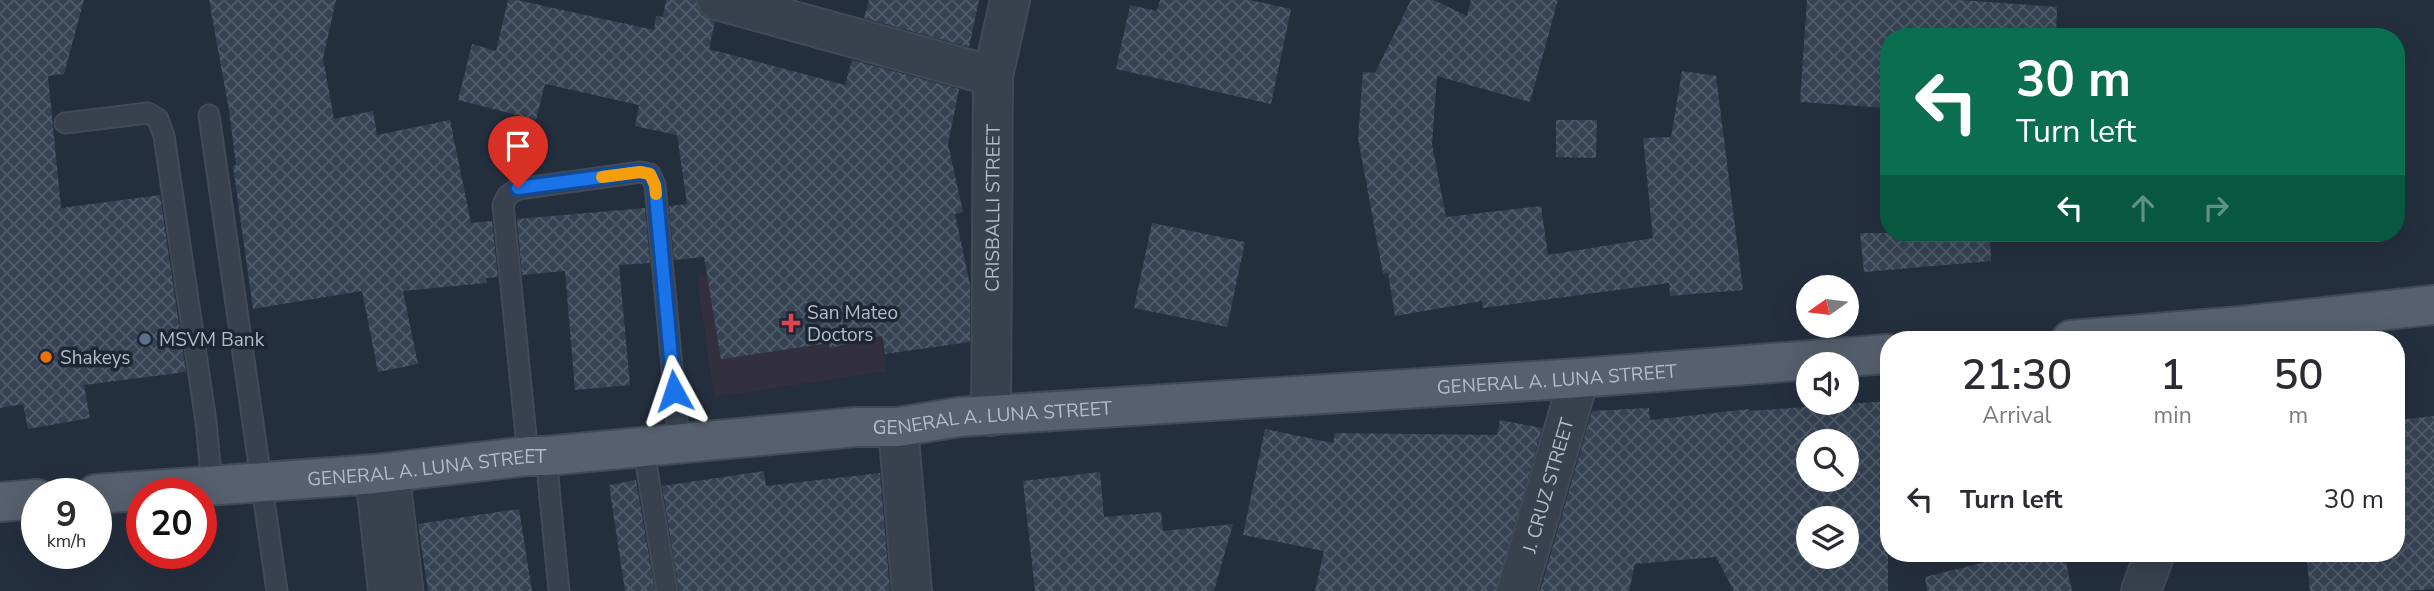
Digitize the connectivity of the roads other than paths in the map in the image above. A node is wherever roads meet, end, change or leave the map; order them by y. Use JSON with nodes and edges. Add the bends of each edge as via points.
{"nodes":[{"id":1,"x":717,"y":0,"type":"edge"},
{"id":2,"x":1010,"y":0,"type":"edge"},
{"id":3,"x":993,"y":76,"type":"junction"},
{"id":4,"x":209,"y":115,"type":"dead end"},
{"id":5,"x":65,"y":123,"type":"dead end"},
{"id":6,"x":2434,"y":305,"type":"edge"},
{"id":7,"x":2252,"y":331,"type":"edge"},
{"id":8,"x":1880,"y":355,"type":"edge"},
{"id":9,"x":1579,"y":378,"type":"junction"},
{"id":10,"x":990,"y":416,"type":"junction"},
{"id":11,"x":898,"y":427,"type":"junction"},
{"id":12,"x":661,"y":444,"type":"junction"},
{"id":13,"x":537,"y":456,"type":"junction"},
{"id":14,"x":387,"y":473,"type":"junction"},
{"id":15,"x":211,"y":478,"type":"edge"},
{"id":16,"x":261,"y":481,"type":"junction"},
{"id":17,"x":217,"y":484,"type":"edge"},
{"id":18,"x":21,"y":500,"type":"edge"},
{"id":19,"x":0,"y":502,"type":"edge"},
{"id":20,"x":2152,"y":562,"type":"edge"},
{"id":21,"x":277,"y":591,"type":"edge"},
{"id":22,"x":388,"y":591,"type":"edge"},
{"id":23,"x":413,"y":591,"type":"edge"},
{"id":24,"x":559,"y":591,"type":"edge"},
{"id":25,"x":667,"y":591,"type":"edge"},
{"id":26,"x":912,"y":591,"type":"edge"},
{"id":27,"x":1517,"y":591,"type":"edge"},
{"id":28,"x":2141,"y":591,"type":"edge"}],
"edges":[{"from":1,"to":3,"type":"street"},
{"from":2,"to":3,"type":"street","name":"CRISBALLI STREET"},
{"from":3,"to":10,"type":"street","name":"CRISBALLI STREET"},
{"from":4,"to":16,"type":"lane"},
{"from":5,"to":15,"type":"lane","via":[[148,113],[158,119]]},
{"from":6,"to":7,"type":"main road"},
{"from":8,"to":9,"type":"main road","name":"GENERAL A. LUNA STREET"},
{"from":9,"to":10,"type":"main road","name":"GENERAL A. LUNA STREET"},
{"from":9,"to":27,"type":"street","name":"J. CRUZ STREET"},
{"from":10,"to":11,"type":"main road","name":"GENERAL A. LUNA STREET","via":[[958,416]]},
{"from":11,"to":12,"type":"main road","name":"GENERAL A. LUNA STREET"},
{"from":11,"to":26,"type":"street"},
{"from":12,"to":13,"type":"main road","name":"GENERAL A. LUNA STREET"},
{"from":12,"to":13,"type":"lane","via":[[655,185],[650,174],[640,172],[518,188],[503,205]]},
{"from":12,"to":25,"type":"lane"},
{"from":13,"to":14,"type":"main road","name":"GENERAL A. LUNA STREET"},
{"from":13,"to":24,"type":"lane"},
{"from":14,"to":16,"type":"main road","name":"GENERAL A. LUNA STREET"},
{"from":14,"to":22,"type":"street"},
{"from":14,"to":23,"type":"lane"},
{"from":16,"to":17,"type":"main road","name":"GENERAL A. LUNA STREET"},
{"from":16,"to":21,"type":"lane"},
{"from":18,"to":19,"type":"main road"},
{"from":20,"to":28,"type":"street"}]}
